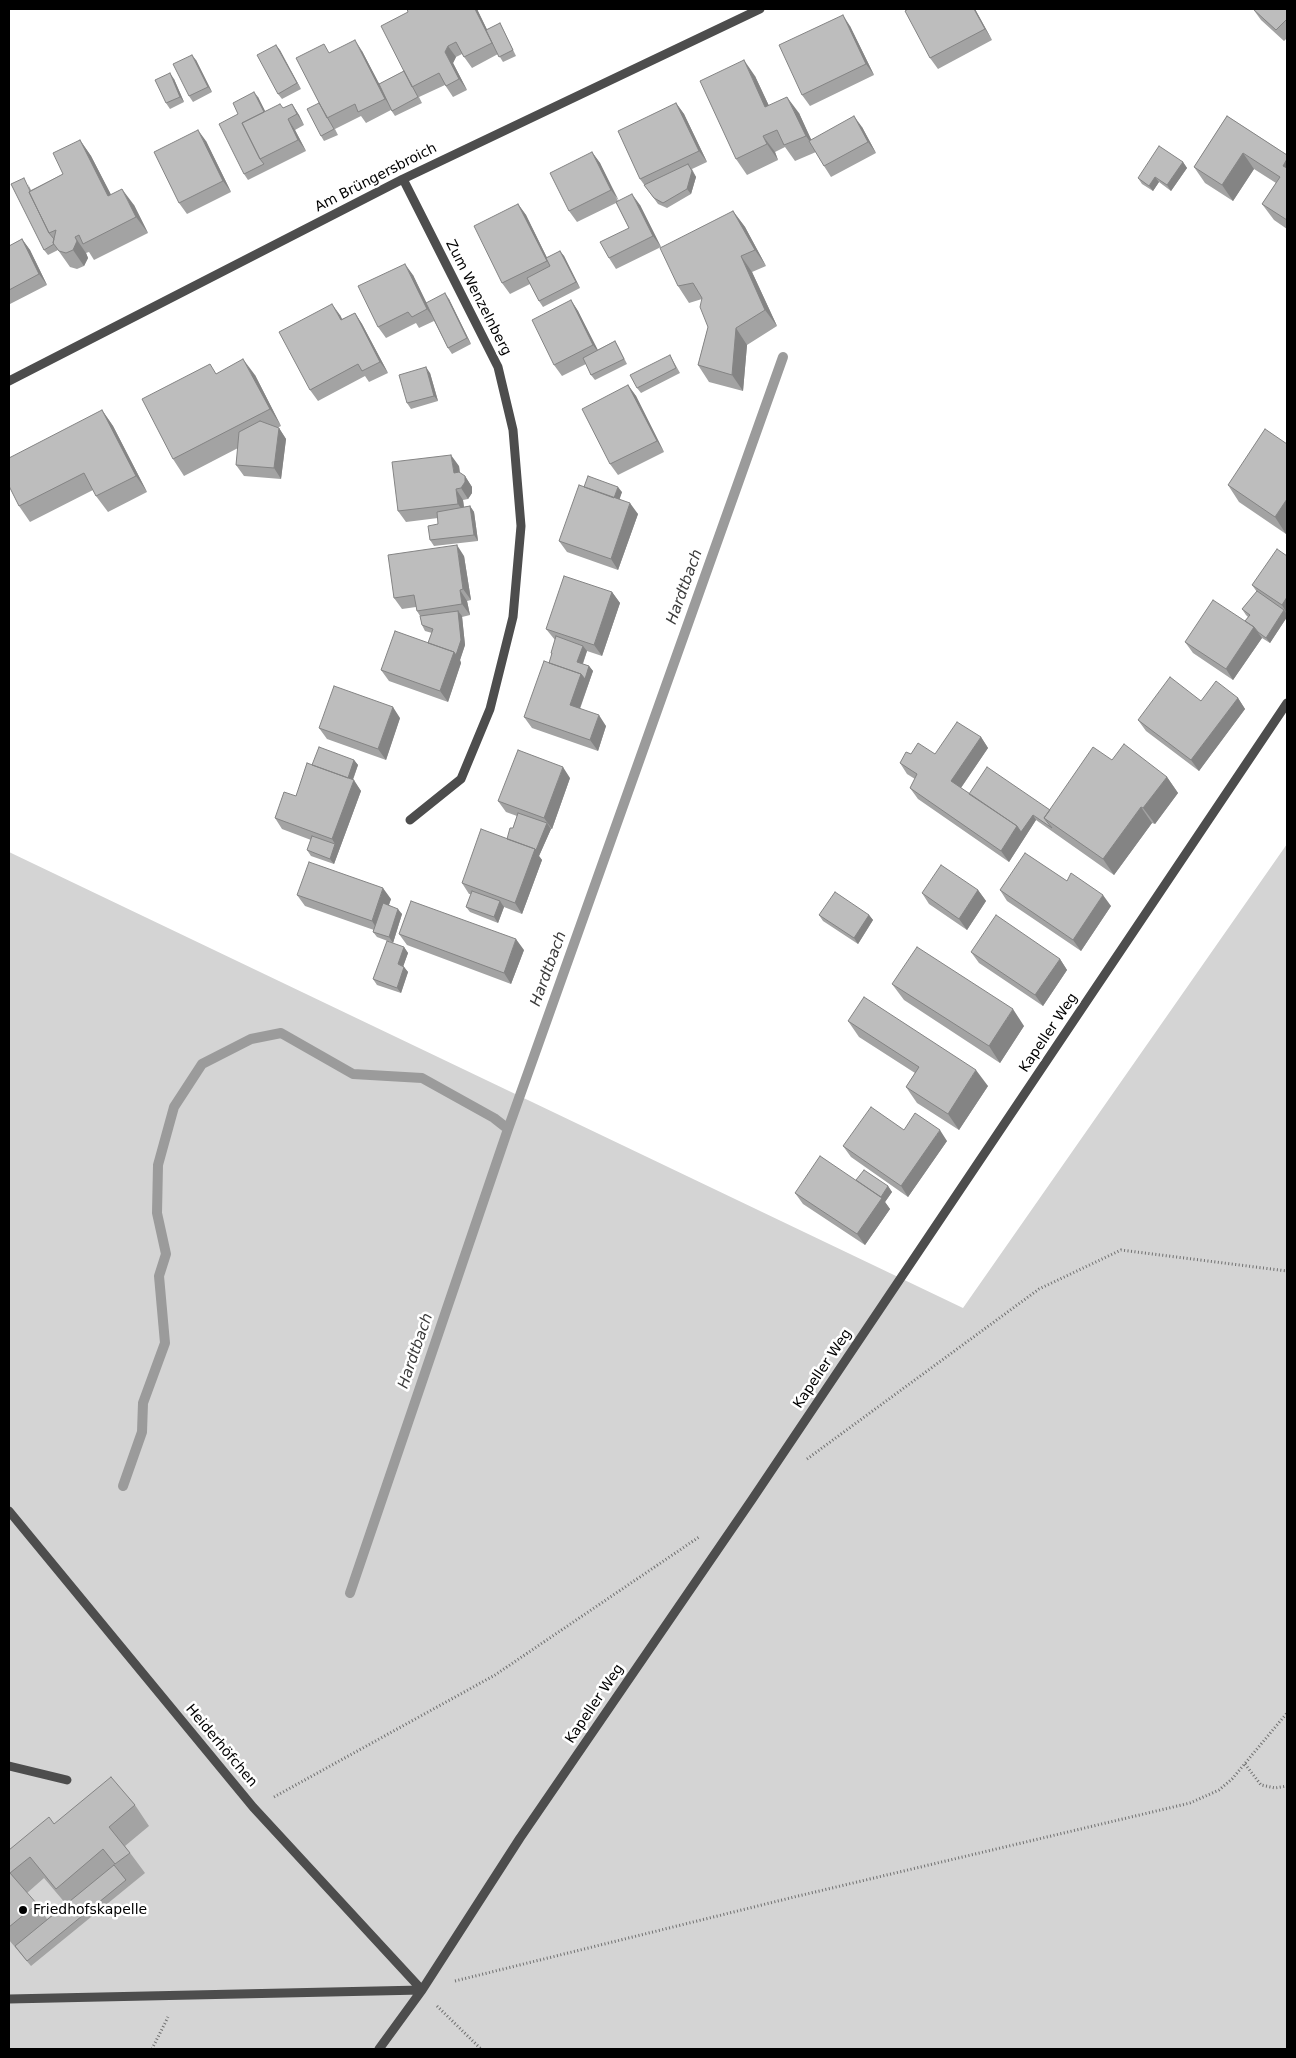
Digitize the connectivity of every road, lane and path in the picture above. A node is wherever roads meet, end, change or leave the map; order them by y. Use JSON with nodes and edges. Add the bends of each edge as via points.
{"nodes":[{"id":1,"x":760,"y":9,"type":"edge"},
{"id":2,"x":403,"y":179,"type":"junction"},
{"id":3,"x":9,"y":381,"type":"edge"},
{"id":4,"x":1287,"y":703,"type":"edge"},
{"id":5,"x":410,"y":820,"type":"dead end"},
{"id":6,"x":1287,"y":1271,"type":"edge"},
{"id":7,"x":805,"y":1460,"type":"dead end"},
{"id":8,"x":9,"y":1511,"type":"edge"},
{"id":9,"x":701,"y":1535,"type":"dead end"},
{"id":10,"x":1287,"y":1713,"type":"edge"},
{"id":11,"x":1245,"y":1764,"type":"junction"},
{"id":12,"x":9,"y":1766,"type":"edge"},
{"id":13,"x":67,"y":1780,"type":"dead end"},
{"id":14,"x":1287,"y":1786,"type":"edge"},
{"id":15,"x":253,"y":1807,"type":"junction"},
{"id":16,"x":422,"y":1990,"type":"junction"},
{"id":17,"x":178,"y":1996,"type":"junction"},
{"id":18,"x":9,"y":1999,"type":"edge"},
{"id":19,"x":152,"y":2049,"type":"edge"},
{"id":20,"x":379,"y":2049,"type":"edge"},
{"id":21,"x":481,"y":2049,"type":"edge"}],
"edges":[{"from":1,"to":2,"type":"street","name":"Am Brüngersbroich"},
{"from":2,"to":3,"type":"street","name":"Am Brüngersbroich"},
{"from":2,"to":5,"type":"street","name":"Zum Wenzelnberg","via":[[498,367],[513,430],[521,526],[513,617],[490,709],[461,779]]},
{"from":4,"to":16,"type":"street","name":"Kapeller Weg","via":[[746,1509],[520,1838]]},
{"from":6,"to":7,"type":"path","via":[[1121,1250],[1039,1289]]},
{"from":8,"to":15,"type":"street","name":"Heiderhöfchen"},
{"from":9,"to":15,"type":"path","via":[[495,1675]]},
{"from":10,"to":11,"type":"path"},
{"from":11,"to":14,"type":"path","via":[[1261,1785]]},
{"from":11,"to":16,"type":"path","via":[[1219,1790],[1190,1803]]},
{"from":12,"to":13,"type":"street"},
{"from":15,"to":16,"type":"street","name":"Heiderhöfchen"},
{"from":16,"to":17,"type":"street"},
{"from":16,"to":20,"type":"street","name":"Kapeller Weg"},
{"from":16,"to":21,"type":"path"},
{"from":17,"to":18,"type":"street"},
{"from":17,"to":19,"type":"path"}]}
